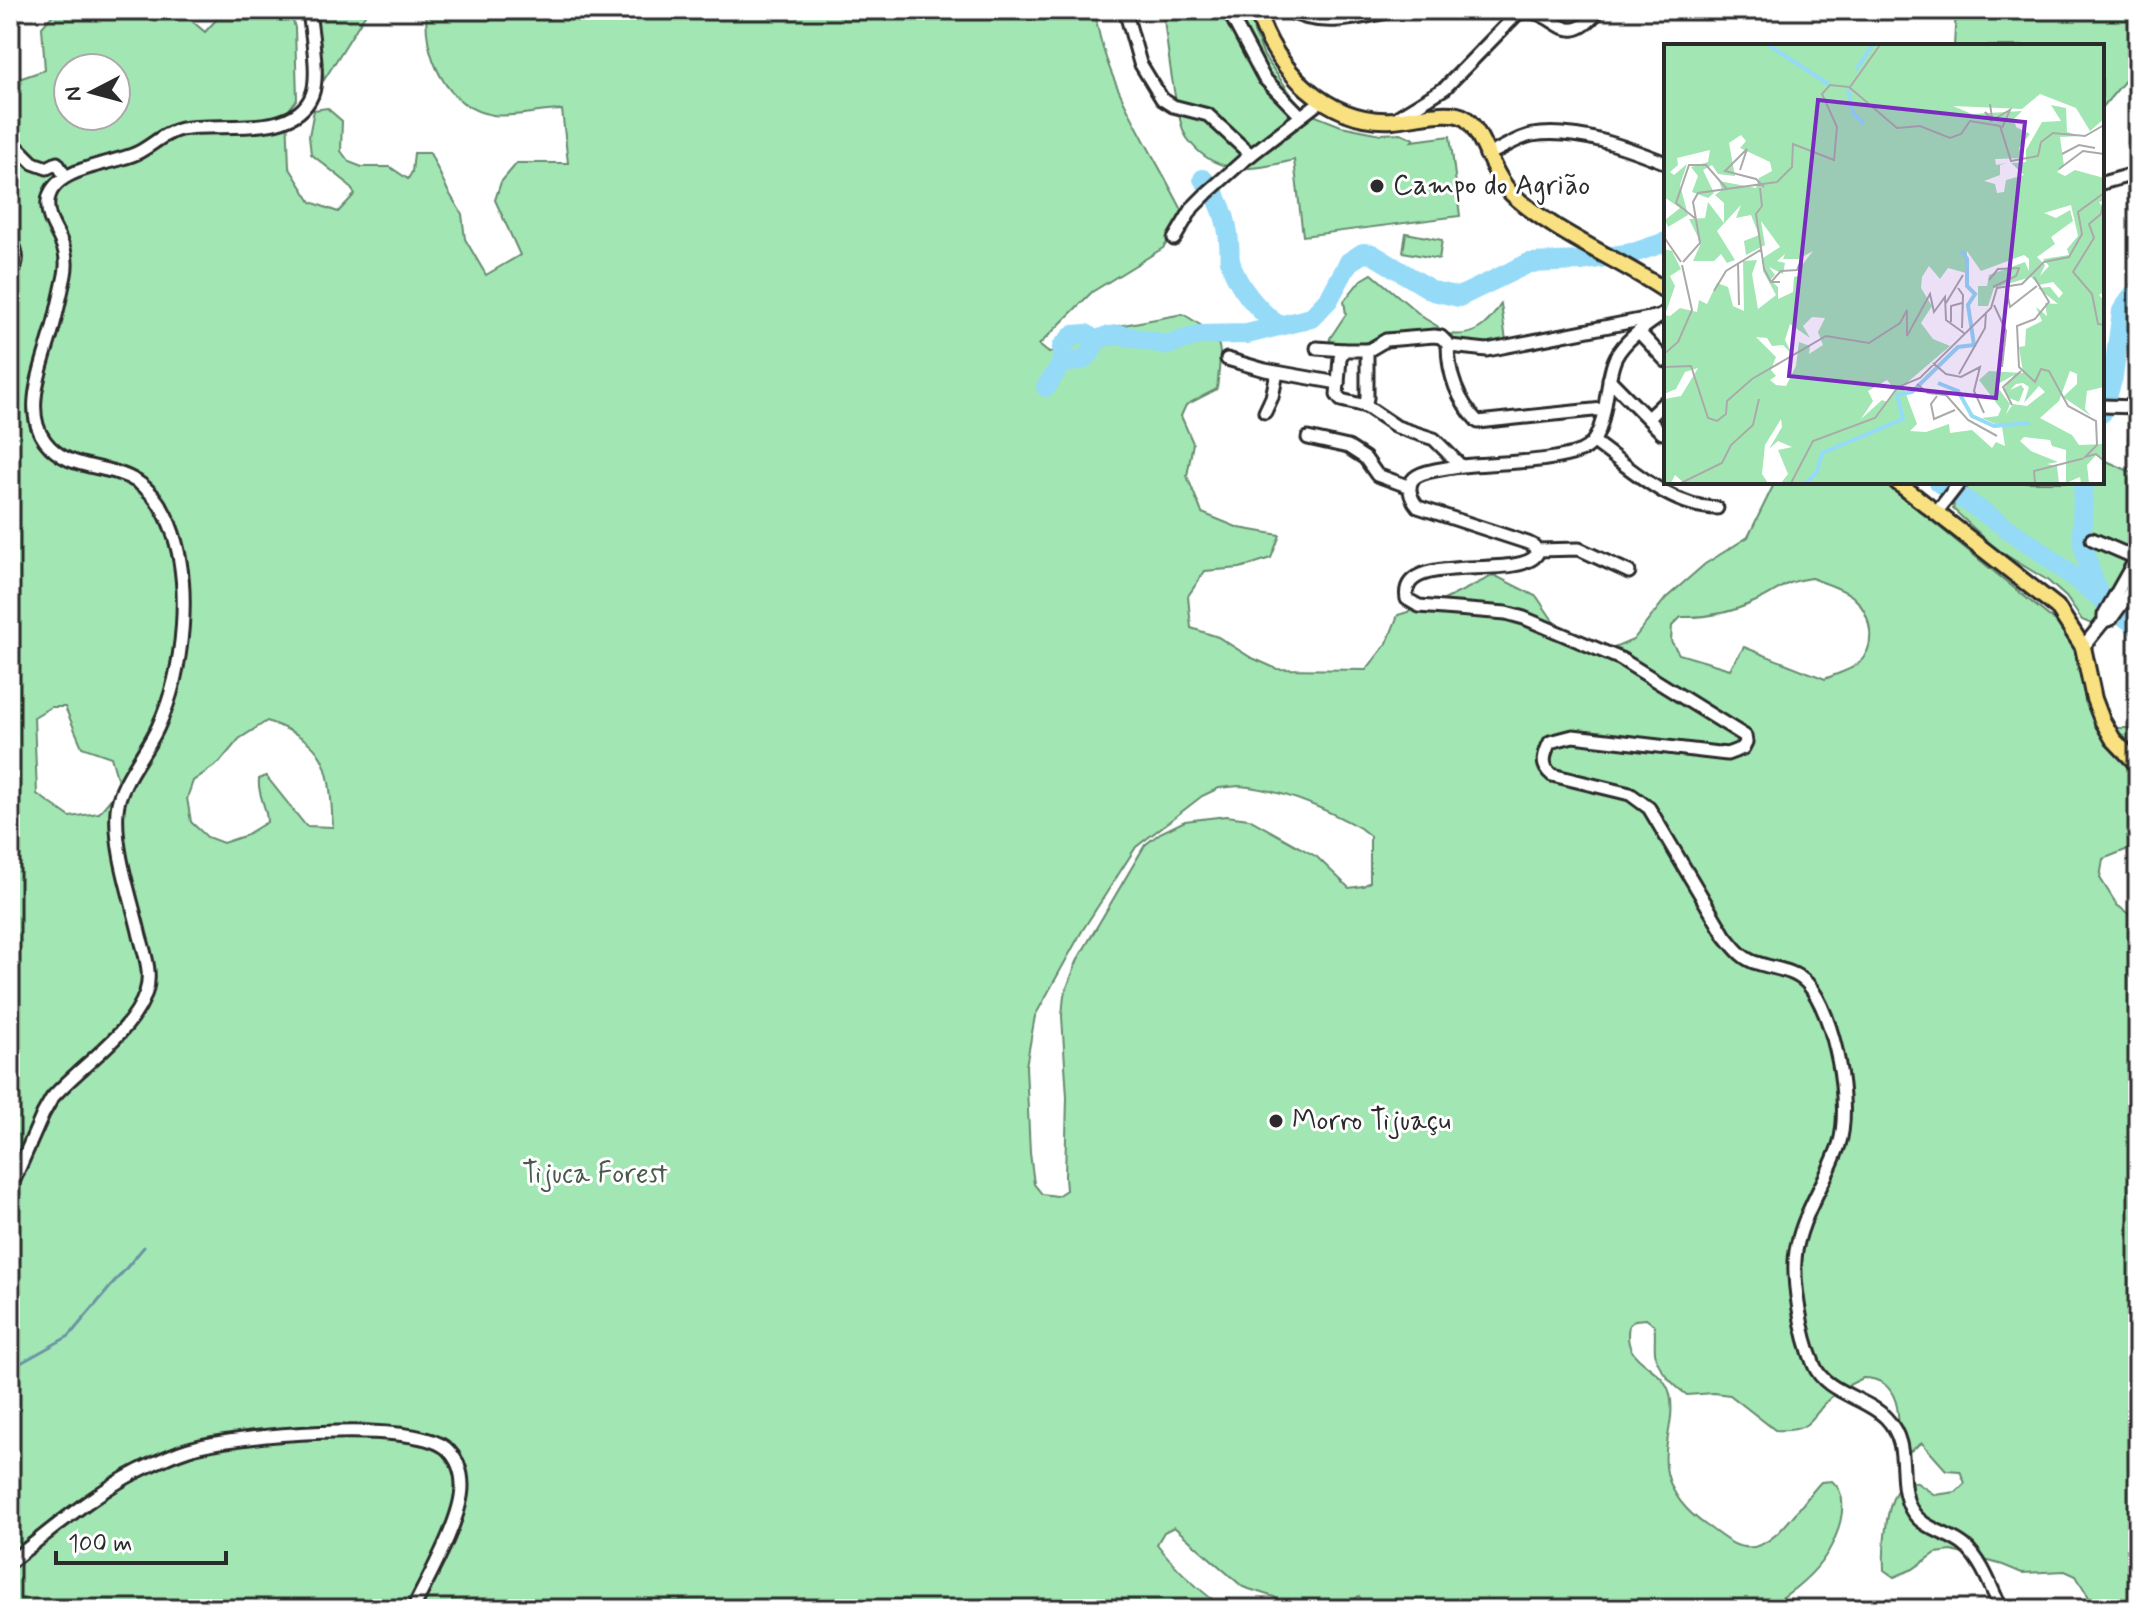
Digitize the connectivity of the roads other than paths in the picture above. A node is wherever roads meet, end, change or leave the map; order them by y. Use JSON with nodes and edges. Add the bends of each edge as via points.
{"nodes":[{"id":1,"x":309,"y":10,"type":"edge"},
{"id":2,"x":1125,"y":10,"type":"edge"},
{"id":3,"x":1228,"y":10,"type":"edge"},
{"id":4,"x":1257,"y":10,"type":"edge"},
{"id":5,"x":1287,"y":10,"type":"edge"},
{"id":6,"x":1396,"y":10,"type":"edge"},
{"id":7,"x":1599,"y":10,"type":"edge"},
{"id":8,"x":1321,"y":101,"type":"junction"},
{"id":9,"x":1301,"y":116,"type":"junction"},
{"id":10,"x":1392,"y":120,"type":"junction"},
{"id":11,"x":10,"y":150,"type":"edge"},
{"id":12,"x":1251,"y":155,"type":"junction"},
{"id":13,"x":1486,"y":155,"type":"junction"},
{"id":14,"x":1664,"y":162,"type":"edge"},
{"id":15,"x":2138,"y":173,"type":"edge"},
{"id":16,"x":65,"y":176,"type":"junction"},
{"id":17,"x":2104,"y":182,"type":"edge"},
{"id":18,"x":10,"y":238,"type":"edge"},
{"id":19,"x":1174,"y":239,"type":"dead end"},
{"id":20,"x":10,"y":276,"type":"edge"},
{"id":21,"x":1664,"y":290,"type":"edge"},
{"id":22,"x":1663,"y":314,"type":"edge"},
{"id":23,"x":1639,"y":332,"type":"junction"},
{"id":24,"x":1448,"y":344,"type":"junction"},
{"id":25,"x":1317,"y":348,"type":"dead end"},
{"id":26,"x":1344,"y":350,"type":"junction"},
{"id":27,"x":1367,"y":350,"type":"junction"},
{"id":28,"x":1227,"y":359,"type":"dead end"},
{"id":29,"x":1664,"y":359,"type":"edge"},
{"id":30,"x":1277,"y":373,"type":"junction"},
{"id":31,"x":1609,"y":379,"type":"junction"},
{"id":32,"x":1338,"y":383,"type":"junction"},
{"id":33,"x":1664,"y":403,"type":"edge"},
{"id":34,"x":2107,"y":405,"type":"edge"},
{"id":35,"x":1365,"y":406,"type":"junction"},
{"id":36,"x":2138,"y":407,"type":"edge"},
{"id":37,"x":1603,"y":409,"type":"junction"},
{"id":38,"x":1265,"y":412,"type":"dead end"},
{"id":39,"x":1648,"y":418,"type":"junction"},
{"id":40,"x":1662,"y":433,"type":"dead end"},
{"id":41,"x":1308,"y":438,"type":"dead end"},
{"id":42,"x":1594,"y":442,"type":"junction"},
{"id":43,"x":1461,"y":466,"type":"junction"},
{"id":44,"x":1900,"y":484,"type":"edge"},
{"id":45,"x":1959,"y":484,"type":"edge"},
{"id":46,"x":1410,"y":487,"type":"junction"},
{"id":47,"x":1717,"y":508,"type":"dead end"},
{"id":48,"x":1936,"y":513,"type":"junction"},
{"id":49,"x":2092,"y":539,"type":"dead end"},
{"id":50,"x":1537,"y":550,"type":"junction"},
{"id":51,"x":2137,"y":556,"type":"edge"},
{"id":52,"x":1629,"y":572,"type":"dead end"},
{"id":53,"x":2138,"y":581,"type":"edge"},
{"id":54,"x":2116,"y":605,"type":"junction"},
{"id":55,"x":2083,"y":647,"type":"junction"},
{"id":56,"x":2138,"y":765,"type":"edge"},
{"id":57,"x":10,"y":1189,"type":"edge"},
{"id":58,"x":10,"y":1562,"type":"edge"},
{"id":59,"x":413,"y":1609,"type":"edge"},
{"id":60,"x":2001,"y":1609,"type":"edge"}],
"edges":[{"from":1,"to":16,"type":"street","via":[[312,95],[290,120],[177,130],[134,154]]},
{"from":2,"to":12,"type":"street","via":[[1140,63],[1162,99],[1208,115]]},
{"from":3,"to":9,"type":"street","via":[[1264,78]]},
{"from":4,"to":8,"type":"main road","via":[[1284,64]]},
{"from":5,"to":6,"type":"street","via":[[1320,21]]},
{"from":7,"to":10,"type":"street","via":[[1573,30],[1539,13],[1517,14],[1445,88]]},
{"from":8,"to":9,"type":"street"},
{"from":8,"to":10,"type":"main road","via":[[1363,119]]},
{"from":9,"to":12,"type":"street"},
{"from":10,"to":13,"type":"main road","via":[[1459,115],[1474,126]]},
{"from":11,"to":16,"type":"street","via":[[18,148],[47,168],[57,163]]},
{"from":12,"to":19,"type":"street","via":[[1193,207]]},
{"from":13,"to":14,"type":"street","via":[[1529,136],[1562,135]]},
{"from":13,"to":21,"type":"main road","via":[[1499,179],[1525,206]]},
{"from":15,"to":17,"type":"street"},
{"from":16,"to":57,"type":"street","via":[[48,200],[67,257],[34,417],[57,453],[124,473],[158,502],[181,567],[181,636],[174,682],[158,727],[117,806],[117,834],[148,987],[135,1017],[52,1098]]},
{"from":18,"to":20,"type":"street","via":[[17,266]]},
{"from":22,"to":23,"type":"street"},
{"from":22,"to":24,"type":"street","via":[[1508,348]]},
{"from":23,"to":29,"type":"street"},
{"from":23,"to":31,"type":"street","via":[[1616,357]]},
{"from":24,"to":27,"type":"street","via":[[1433,336],[1386,340]]},
{"from":24,"to":37,"type":"street","via":[[1456,390],[1478,422]]},
{"from":25,"to":26,"type":"street"},
{"from":26,"to":27,"type":"street"},
{"from":26,"to":32,"type":"street"},
{"from":27,"to":35,"type":"street"},
{"from":28,"to":30,"type":"street"},
{"from":30,"to":32,"type":"street"},
{"from":30,"to":38,"type":"street"},
{"from":31,"to":37,"type":"street"},
{"from":31,"to":39,"type":"street"},
{"from":32,"to":35,"type":"street","via":[[1339,399]]},
{"from":33,"to":39,"type":"street"},
{"from":34,"to":36,"type":"street"},
{"from":35,"to":43,"type":"street","via":[[1397,427],[1440,443]]},
{"from":37,"to":42,"type":"street"},
{"from":39,"to":40,"type":"street"},
{"from":41,"to":46,"type":"street","via":[[1348,447],[1377,475]]},
{"from":42,"to":43,"type":"street","via":[[1569,456]]},
{"from":42,"to":47,"type":"street","via":[[1675,498]]},
{"from":43,"to":46,"type":"street","via":[[1416,476]]},
{"from":44,"to":48,"type":"main road"},
{"from":45,"to":48,"type":"street"},
{"from":46,"to":50,"type":"street","via":[[1418,507]]},
{"from":48,"to":55,"type":"main road","via":[[2057,607]]},
{"from":49,"to":51,"type":"street"},
{"from":50,"to":52,"type":"street","via":[[1579,549]]},
{"from":50,"to":60,"type":"street","via":[[1529,563],[1458,568],[1417,578],[1408,584],[1407,599],[1419,606],[1524,618],[1621,659],[1745,736],[1743,748],[1727,754],[1573,736],[1550,742],[1544,763],[1552,775],[1630,794],[1649,808],[1740,955],[1808,984],[1831,1029],[1843,1112],[1840,1143],[1806,1213],[1796,1250],[1797,1288],[1814,1366],[1830,1384],[1870,1404],[1894,1428],[1912,1512],[1964,1545]]},
{"from":51,"to":54,"type":"street"},
{"from":53,"to":54,"type":"street"},
{"from":54,"to":55,"type":"street"},
{"from":55,"to":56,"type":"main road","via":[[2102,720]]},
{"from":58,"to":59,"type":"street","via":[[59,1522],[138,1471],[188,1449],[261,1435],[392,1433],[444,1447],[458,1461],[462,1484],[459,1508]]}]}
